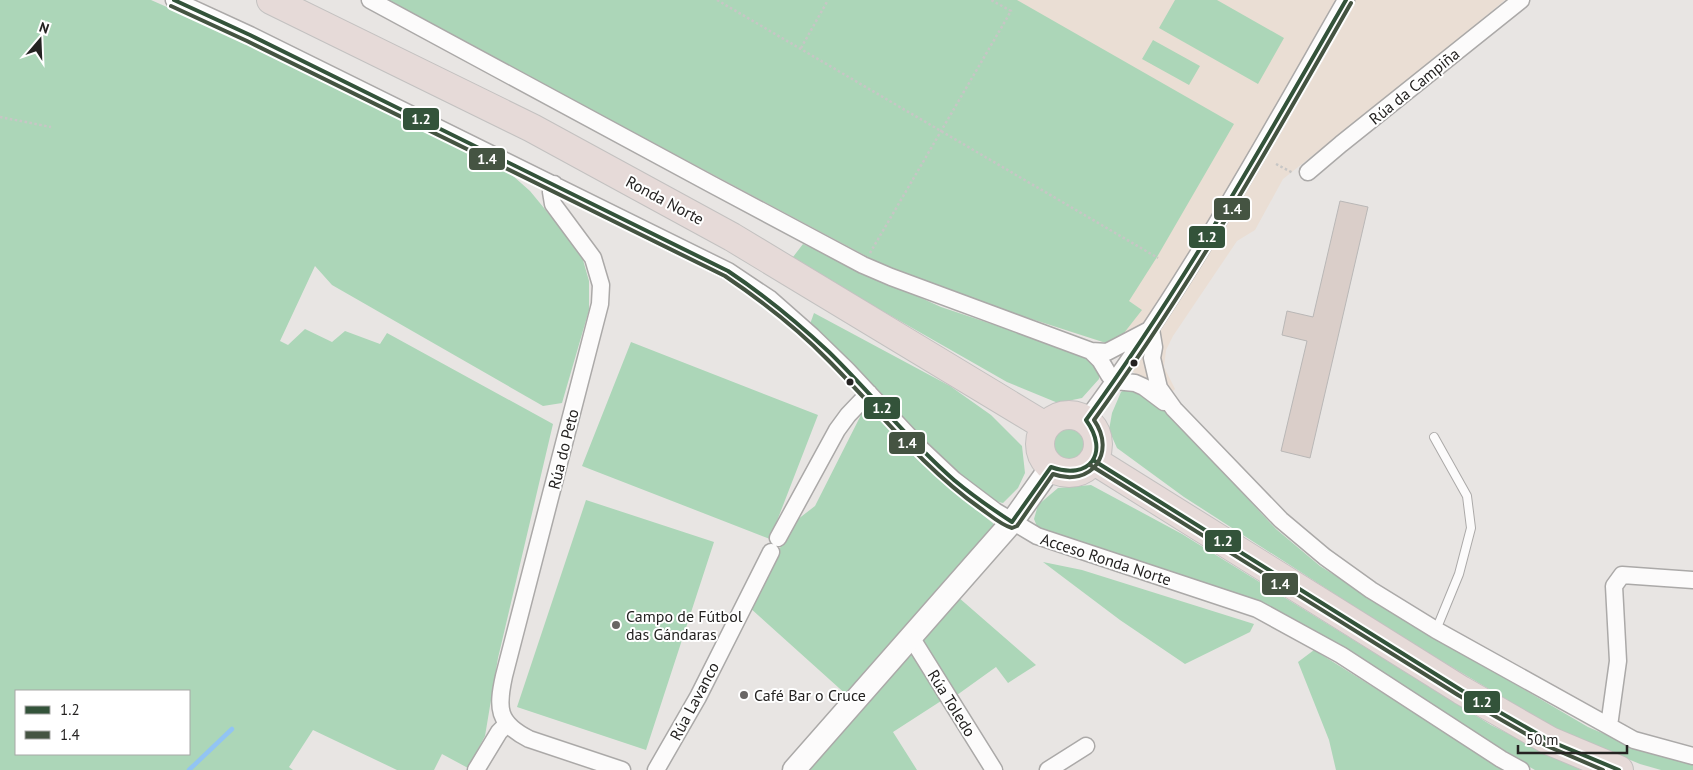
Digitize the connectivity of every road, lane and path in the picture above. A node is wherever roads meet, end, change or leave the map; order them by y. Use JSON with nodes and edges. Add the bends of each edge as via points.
{"nodes":[{"id":1,"x":174,"y":0,"type":"edge"},
{"id":2,"x":271,"y":0,"type":"edge"},
{"id":3,"x":370,"y":0,"type":"edge"},
{"id":4,"x":717,"y":0,"type":"edge"},
{"id":5,"x":828,"y":0,"type":"edge"},
{"id":6,"x":990,"y":0,"type":"edge"},
{"id":7,"x":1346,"y":0,"type":"edge"},
{"id":8,"x":1521,"y":0,"type":"edge"},
{"id":9,"x":801,"y":48,"type":"junction"},
{"id":10,"x":0,"y":117,"type":"edge"},
{"id":11,"x":51,"y":128,"type":"dead end"},
{"id":12,"x":942,"y":132,"type":"junction"},
{"id":13,"x":1308,"y":172,"type":"dead end"},
{"id":14,"x":554,"y":184,"type":"junction"},
{"id":15,"x":1158,"y":258,"type":"dead end"},
{"id":16,"x":863,"y":265,"type":"junction"},
{"id":17,"x":1151,"y":329,"type":"junction"},
{"id":18,"x":1091,"y":351,"type":"junction"},
{"id":19,"x":1115,"y":381,"type":"junction"},
{"id":20,"x":869,"y":393,"type":"junction"},
{"id":21,"x":1174,"y":409,"type":"junction"},
{"id":22,"x":1086,"y":420,"type":"junction"},
{"id":23,"x":1045,"y":426,"type":"junction"},
{"id":24,"x":1434,"y":437,"type":"dead end"},
{"id":25,"x":1093,"y":460,"type":"junction"},
{"id":26,"x":1051,"y":467,"type":"junction"},
{"id":27,"x":1012,"y":522,"type":"junction"},
{"id":28,"x":1693,"y":580,"type":"edge"},
{"id":29,"x":1436,"y":630,"type":"junction"},
{"id":30,"x":911,"y":637,"type":"junction"},
{"id":31,"x":507,"y":724,"type":"junction"},
{"id":32,"x":1609,"y":726,"type":"junction"},
{"id":33,"x":1086,"y":746,"type":"dead end"},
{"id":34,"x":1693,"y":756,"type":"edge"},
{"id":35,"x":476,"y":770,"type":"edge"},
{"id":36,"x":622,"y":770,"type":"edge"},
{"id":37,"x":656,"y":770,"type":"edge"},
{"id":38,"x":794,"y":770,"type":"edge"},
{"id":39,"x":994,"y":770,"type":"edge"},
{"id":40,"x":1048,"y":770,"type":"edge"},
{"id":41,"x":1521,"y":770,"type":"edge"},
{"id":42,"x":1619,"y":770,"type":"edge"}],
"edges":[{"from":1,"to":14,"type":"street","name":"Acceso Ronda Norte"},
{"from":2,"to":23,"type":"highway","name":"Ronda Norte","via":[[532,128],[732,237]]},
{"from":3,"to":16,"type":"street"},
{"from":4,"to":9,"type":"path"},
{"from":5,"to":9,"type":"path"},
{"from":6,"to":12,"type":"path","via":[[1011,11]]},
{"from":7,"to":17,"type":"street","via":[[1227,206]]},
{"from":8,"to":13,"type":"street","name":"Rúa da Campiña"},
{"from":9,"to":12,"type":"path"},
{"from":10,"to":11,"type":"path"},
{"from":12,"to":15,"type":"path"},
{"from":12,"to":16,"type":"path"},
{"from":14,"to":20,"type":"street","name":"Acceso Ronda Norte","via":[[728,271],[770,299]]},
{"from":14,"to":31,"type":"street","name":"Rúa do Peto","via":[[553,204],[593,258],[601,285],[600,304],[499,701]]},
{"from":16,"to":18,"type":"street"},
{"from":17,"to":18,"type":"street","via":[[1107,352]]},
{"from":17,"to":19,"type":"street"},
{"from":17,"to":21,"type":"street","via":[[1152,358],[1159,388]]},
{"from":18,"to":19,"type":"street"},
{"from":19,"to":21,"type":"street","via":[[1144,387]]},
{"from":19,"to":22,"type":"street"},
{"from":20,"to":27,"type":"street","name":"Acceso Ronda Norte","via":[[954,480]]},
{"from":20,"to":37,"type":"street","name":"Rúa Lavanco","via":[[837,430],[774,545],[698,697]]},
{"from":21,"to":29,"type":"street","via":[[1281,520],[1325,558]]},
{"from":22,"to":23,"type":"highway","via":[[1069,414],[1060,415]]},
{"from":22,"to":25,"type":"highway","via":[[1097,435],[1097,452]]},
{"from":23,"to":26,"type":"highway","via":[[1040,434],[1040,452]]},
{"from":24,"to":29,"type":"lane","via":[[1467,496],[1471,528],[1459,574]]},
{"from":25,"to":26,"type":"highway","via":[[1086,467],[1069,473]]},
{"from":25,"to":42,"type":"highway","via":[[1461,690],[1550,741]]},
{"from":26,"to":27,"type":"main road"},
{"from":27,"to":30,"type":"main road"},
{"from":27,"to":41,"type":"street","name":"Acceso Ronda Norte","via":[[1037,536],[1257,609],[1341,655]]},
{"from":28,"to":32,"type":"street","via":[[1622,575],[1614,586],[1618,661]]},
{"from":29,"to":32,"type":"street"},
{"from":30,"to":38,"type":"main road"},
{"from":30,"to":39,"type":"street","name":"Rúa Toledo"},
{"from":31,"to":35,"type":"street"},
{"from":31,"to":36,"type":"street","via":[[529,739]]},
{"from":32,"to":34,"type":"street","via":[[1634,740]]},
{"from":33,"to":40,"type":"street"}]}
